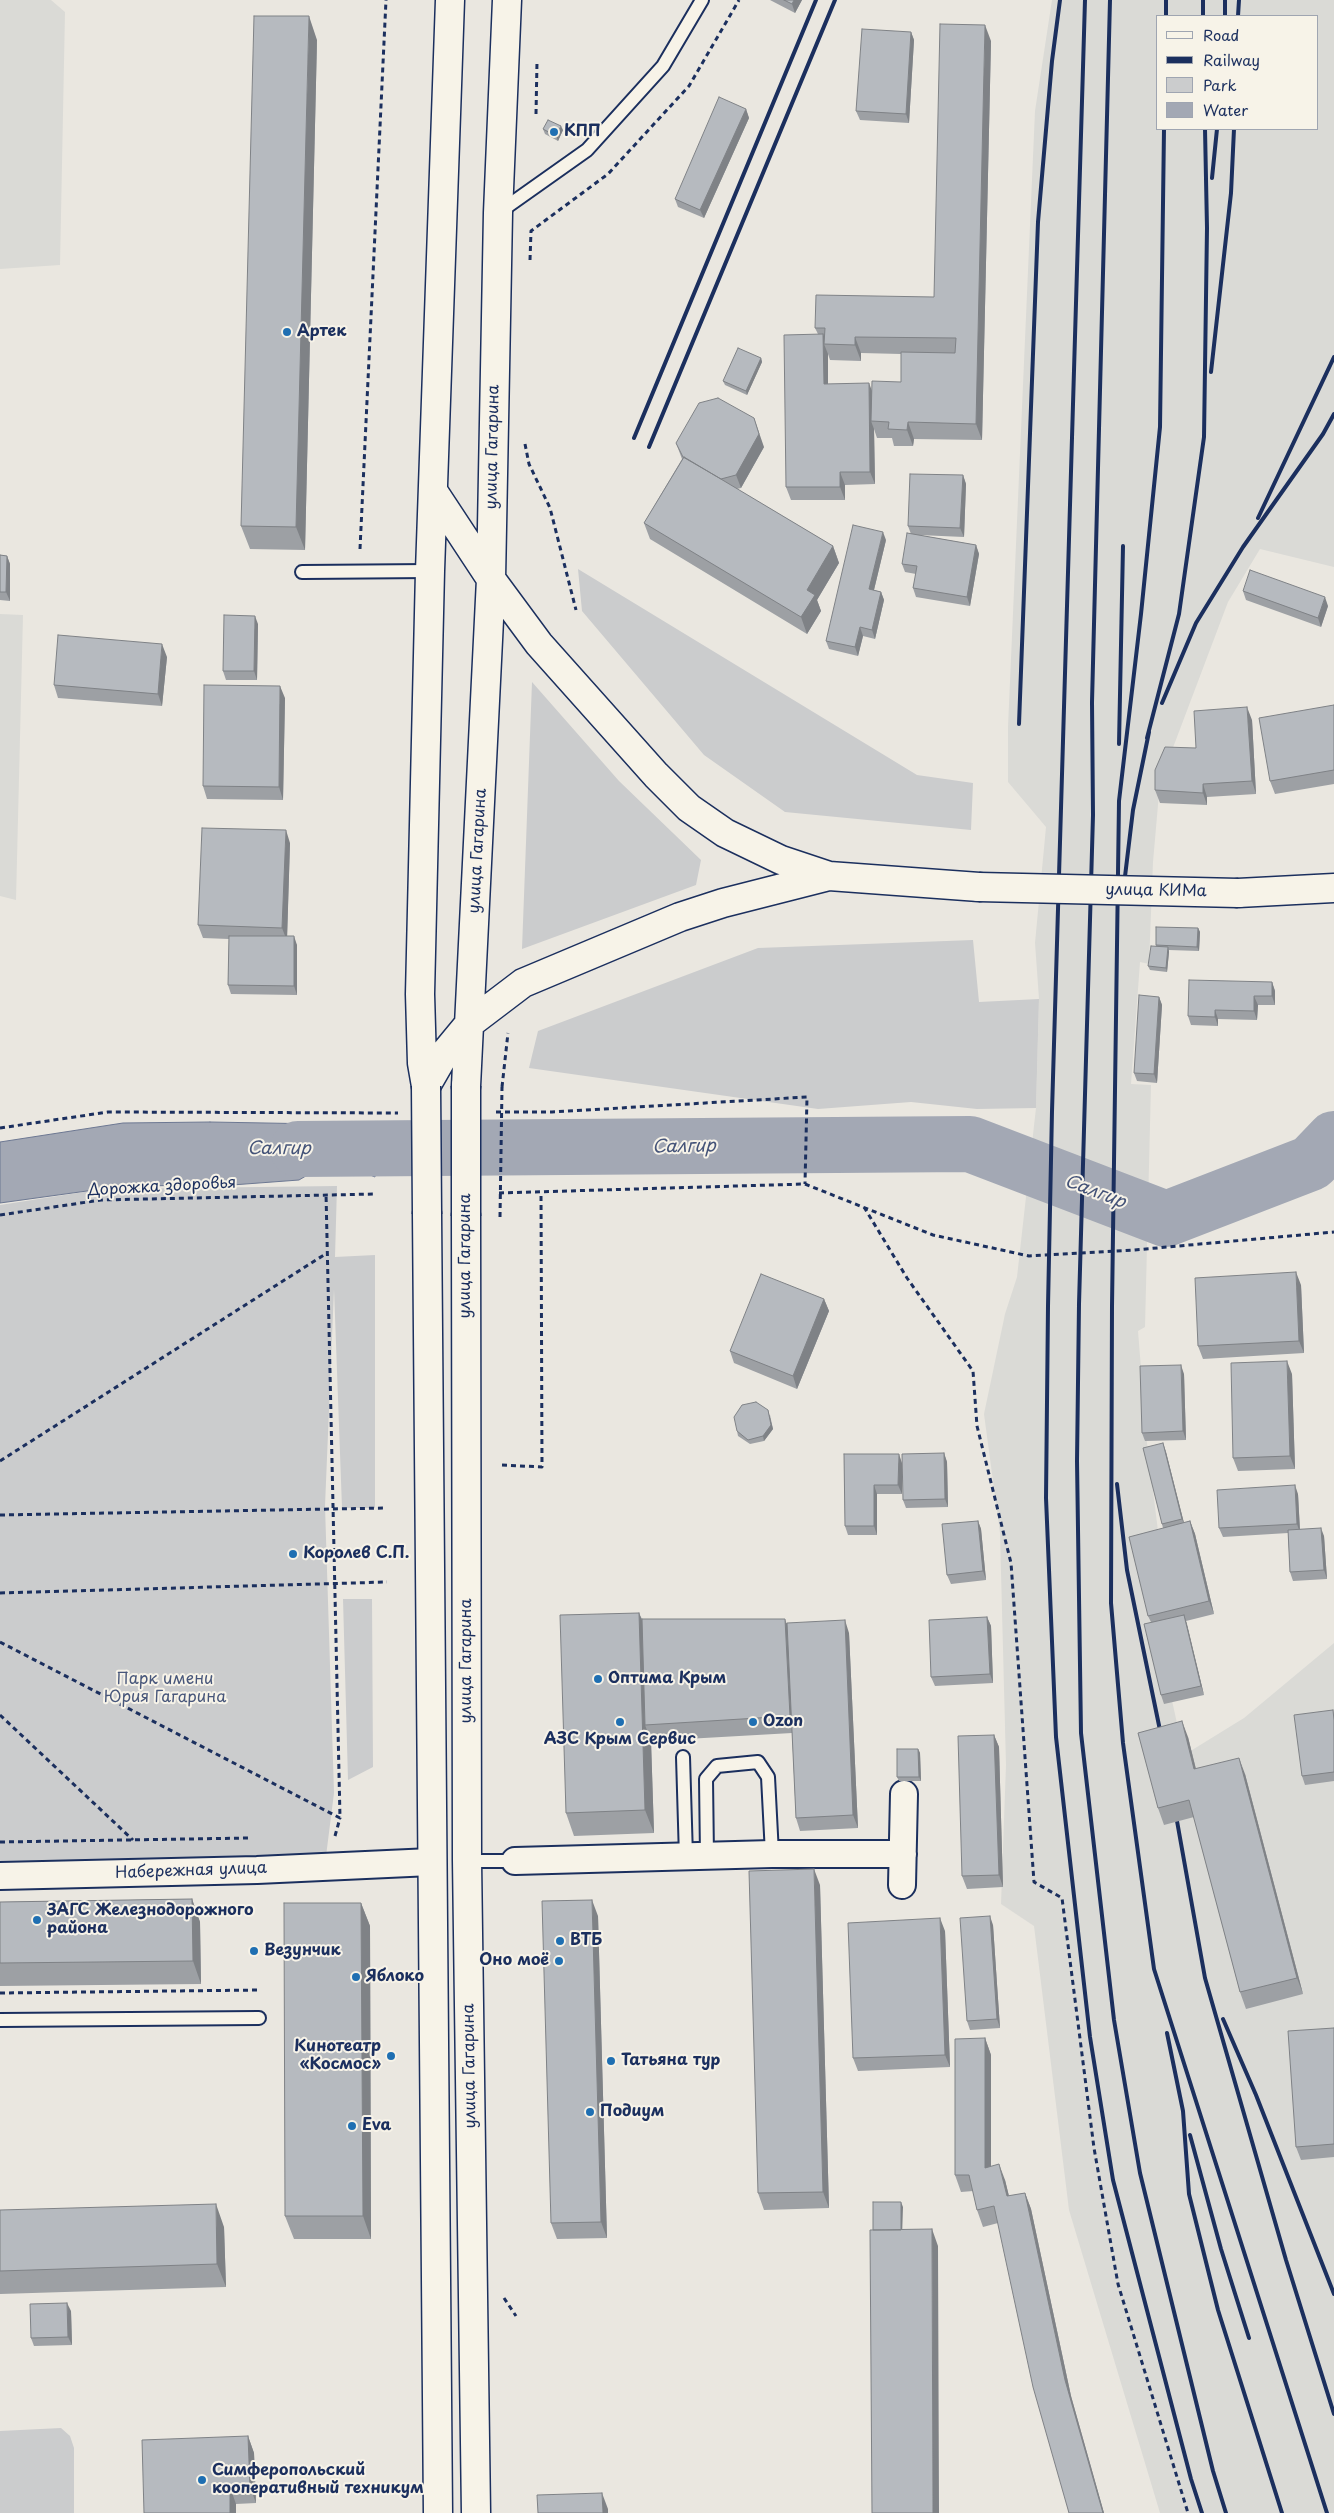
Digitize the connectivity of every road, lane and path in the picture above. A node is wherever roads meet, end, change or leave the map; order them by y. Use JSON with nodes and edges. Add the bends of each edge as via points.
{"nodes":[{"id":1,"x":386,"y":0,"type":"edge"},
{"id":2,"x":450,"y":0,"type":"edge"},
{"id":3,"x":507,"y":0,"type":"edge"},
{"id":4,"x":702,"y":0,"type":"edge"},
{"id":5,"x":739,"y":0,"type":"edge"},
{"id":6,"x":537,"y":60,"type":"dead end"},
{"id":7,"x":536,"y":114,"type":"dead end"},
{"id":8,"x":498,"y":213,"type":"junction"},
{"id":9,"x":529,"y":270,"type":"dead end"},
{"id":10,"x":525,"y":440,"type":"dead end"},
{"id":11,"x":433,"y":491,"type":"junction"},
{"id":12,"x":430,"y":570,"type":"junction"},
{"id":13,"x":302,"y":572,"type":"dead end"},
{"id":14,"x":359,"y":573,"type":"junction"},
{"id":15,"x":490,"y":579,"type":"junction"},
{"id":16,"x":576,"y":610,"type":"dead end"},
{"id":17,"x":829,"y":876,"type":"junction"},
{"id":18,"x":1334,"y":888,"type":"edge"},
{"id":19,"x":469,"y":1024,"type":"junction"},
{"id":20,"x":508,"y":1029,"type":"dead end"},
{"id":21,"x":426,"y":1086,"type":"junction"},
{"id":22,"x":807,"y":1097,"type":"dead end"},
{"id":23,"x":805,"y":1184,"type":"junction"},
{"id":24,"x":541,"y":1192,"type":"junction"},
{"id":25,"x":326,"y":1193,"type":"junction"},
{"id":26,"x":499,"y":1193,"type":"dead end"},
{"id":27,"x":375,"y":1194,"type":"dead end"},
{"id":28,"x":864,"y":1207,"type":"junction"},
{"id":29,"x":0,"y":1216,"type":"edge"},
{"id":30,"x":500,"y":1217,"type":"dead end"},
{"id":31,"x":1334,"y":1232,"type":"edge"},
{"id":32,"x":328,"y":1253,"type":"junction"},
{"id":33,"x":0,"y":1461,"type":"edge"},
{"id":34,"x":502,"y":1465,"type":"dead end"},
{"id":35,"x":334,"y":1508,"type":"junction"},
{"id":36,"x":386,"y":1508,"type":"dead end"},
{"id":37,"x":0,"y":1515,"type":"edge"},
{"id":38,"x":387,"y":1582,"type":"dead end"},
{"id":39,"x":336,"y":1584,"type":"junction"},
{"id":40,"x":0,"y":1593,"type":"edge"},
{"id":41,"x":0,"y":1642,"type":"edge"},
{"id":42,"x":0,"y":1715,"type":"edge"},
{"id":43,"x":683,"y":1757,"type":"dead end"},
{"id":44,"x":904,"y":1794,"type":"dead end"},
{"id":45,"x":340,"y":1818,"type":"junction"},
{"id":46,"x":325,"y":1837,"type":"dead end"},
{"id":47,"x":258,"y":1838,"type":"dead end"},
{"id":48,"x":134,"y":1840,"type":"junction"},
{"id":49,"x":0,"y":1842,"type":"edge"},
{"id":50,"x":772,"y":1854,"type":"junction"},
{"id":51,"x":902,"y":1854,"type":"junction"},
{"id":52,"x":697,"y":1856,"type":"junction"},
{"id":53,"x":515,"y":1860,"type":"joint"},
{"id":54,"x":467,"y":1861,"type":"junction"},
{"id":55,"x":431,"y":1862,"type":"junction"},
{"id":56,"x":0,"y":1876,"type":"edge"},
{"id":57,"x":902,"y":1885,"type":"dead end"},
{"id":58,"x":259,"y":1990,"type":"dead end"},
{"id":59,"x":0,"y":1993,"type":"edge"},
{"id":60,"x":259,"y":2018,"type":"dead end"},
{"id":61,"x":0,"y":2020,"type":"edge"},
{"id":62,"x":503,"y":2297,"type":"dead end"},
{"id":63,"x":516,"y":2316,"type":"dead end"},
{"id":64,"x":438,"y":2513,"type":"edge"},
{"id":65,"x":476,"y":2513,"type":"edge"},
{"id":66,"x":1188,"y":2513,"type":"edge"}],
"edges":[{"from":1,"to":14,"type":"path"},
{"from":2,"to":11,"type":"main road"},
{"from":3,"to":8,"type":"main road","name":"улица Гагарина"},
{"from":4,"to":8,"type":"lane","via":[[663,66],[587,150]]},
{"from":5,"to":9,"type":"path","via":[[689,86],[608,174],[531,231]]},
{"from":6,"to":7,"type":"path"},
{"from":8,"to":15,"type":"main road","name":"улица Гагарина"},
{"from":10,"to":16,"type":"path","via":[[529,464],[550,508]]},
{"from":11,"to":12,"type":"main road"},
{"from":11,"to":15,"type":"main road"},
{"from":12,"to":14,"type":"lane"},
{"from":12,"to":21,"type":"main road","via":[[420,994]]},
{"from":13,"to":14,"type":"lane"},
{"from":15,"to":17,"type":"main road","via":[[539,644],[689,808],[725,833],[781,860]]},
{"from":15,"to":19,"type":"main road","name":"улица Гагарина"},
{"from":17,"to":18,"type":"main road","name":"улица КИМа","bridge":true,"via":[[979,887],[1238,893]]},
{"from":17,"to":19,"type":"main road","via":[[723,903],[644,932],[523,983]]},
{"from":19,"to":21,"type":"main road","via":[[445,1053]]},
{"from":19,"to":54,"type":"main road","name":"улица Гагарина","bridge":true,"via":[[466,1086]]},
{"from":20,"to":30,"type":"path","bridge":true,"via":[[502,1087]]},
{"from":21,"to":55,"type":"main road","bridge":true},
{"from":22,"to":23,"type":"path"},
{"from":23,"to":24,"type":"path"},
{"from":23,"to":28,"type":"path"},
{"from":24,"to":26,"type":"path"},
{"from":24,"to":34,"type":"path","via":[[542,1467]]},
{"from":25,"to":27,"type":"path","name":"Дорожка здоровья"},
{"from":25,"to":29,"type":"path","name":"Дорожка здоровья","via":[[101,1200]]},
{"from":25,"to":32,"type":"path"},
{"from":28,"to":31,"type":"path","via":[[933,1234],[1029,1256]]},
{"from":28,"to":66,"type":"path","via":[[907,1278],[973,1371],[978,1426],[1011,1563],[1034,1882],[1062,1898],[1094,2148],[1118,2284]]},
{"from":32,"to":33,"type":"path"},
{"from":32,"to":35,"type":"path"},
{"from":35,"to":36,"type":"path"},
{"from":35,"to":37,"type":"path"},
{"from":35,"to":39,"type":"path"},
{"from":38,"to":39,"type":"path"},
{"from":39,"to":40,"type":"path"},
{"from":39,"to":45,"type":"path"},
{"from":41,"to":45,"type":"path"},
{"from":42,"to":48,"type":"path"},
{"from":43,"to":52,"type":"lane"},
{"from":44,"to":51,"type":"street"},
{"from":45,"to":46,"type":"path","via":[[334,1837]]},
{"from":47,"to":48,"type":"path"},
{"from":48,"to":49,"type":"path"},
{"from":50,"to":51,"type":"street"},
{"from":50,"to":52,"type":"street"},
{"from":50,"to":52,"type":"lane","via":[[768,1777],[758,1762],[717,1766],[706,1779]]},
{"from":51,"to":57,"type":"street"},
{"from":52,"to":53,"type":"street"},
{"from":53,"to":54,"type":"lane"},
{"from":54,"to":65,"type":"main road","name":"улица Гагарина"},
{"from":55,"to":56,"type":"street","name":"Набережная улица"},
{"from":55,"to":64,"type":"main road"},
{"from":58,"to":59,"type":"path"},
{"from":60,"to":61,"type":"lane"},
{"from":62,"to":63,"type":"path"}]}
